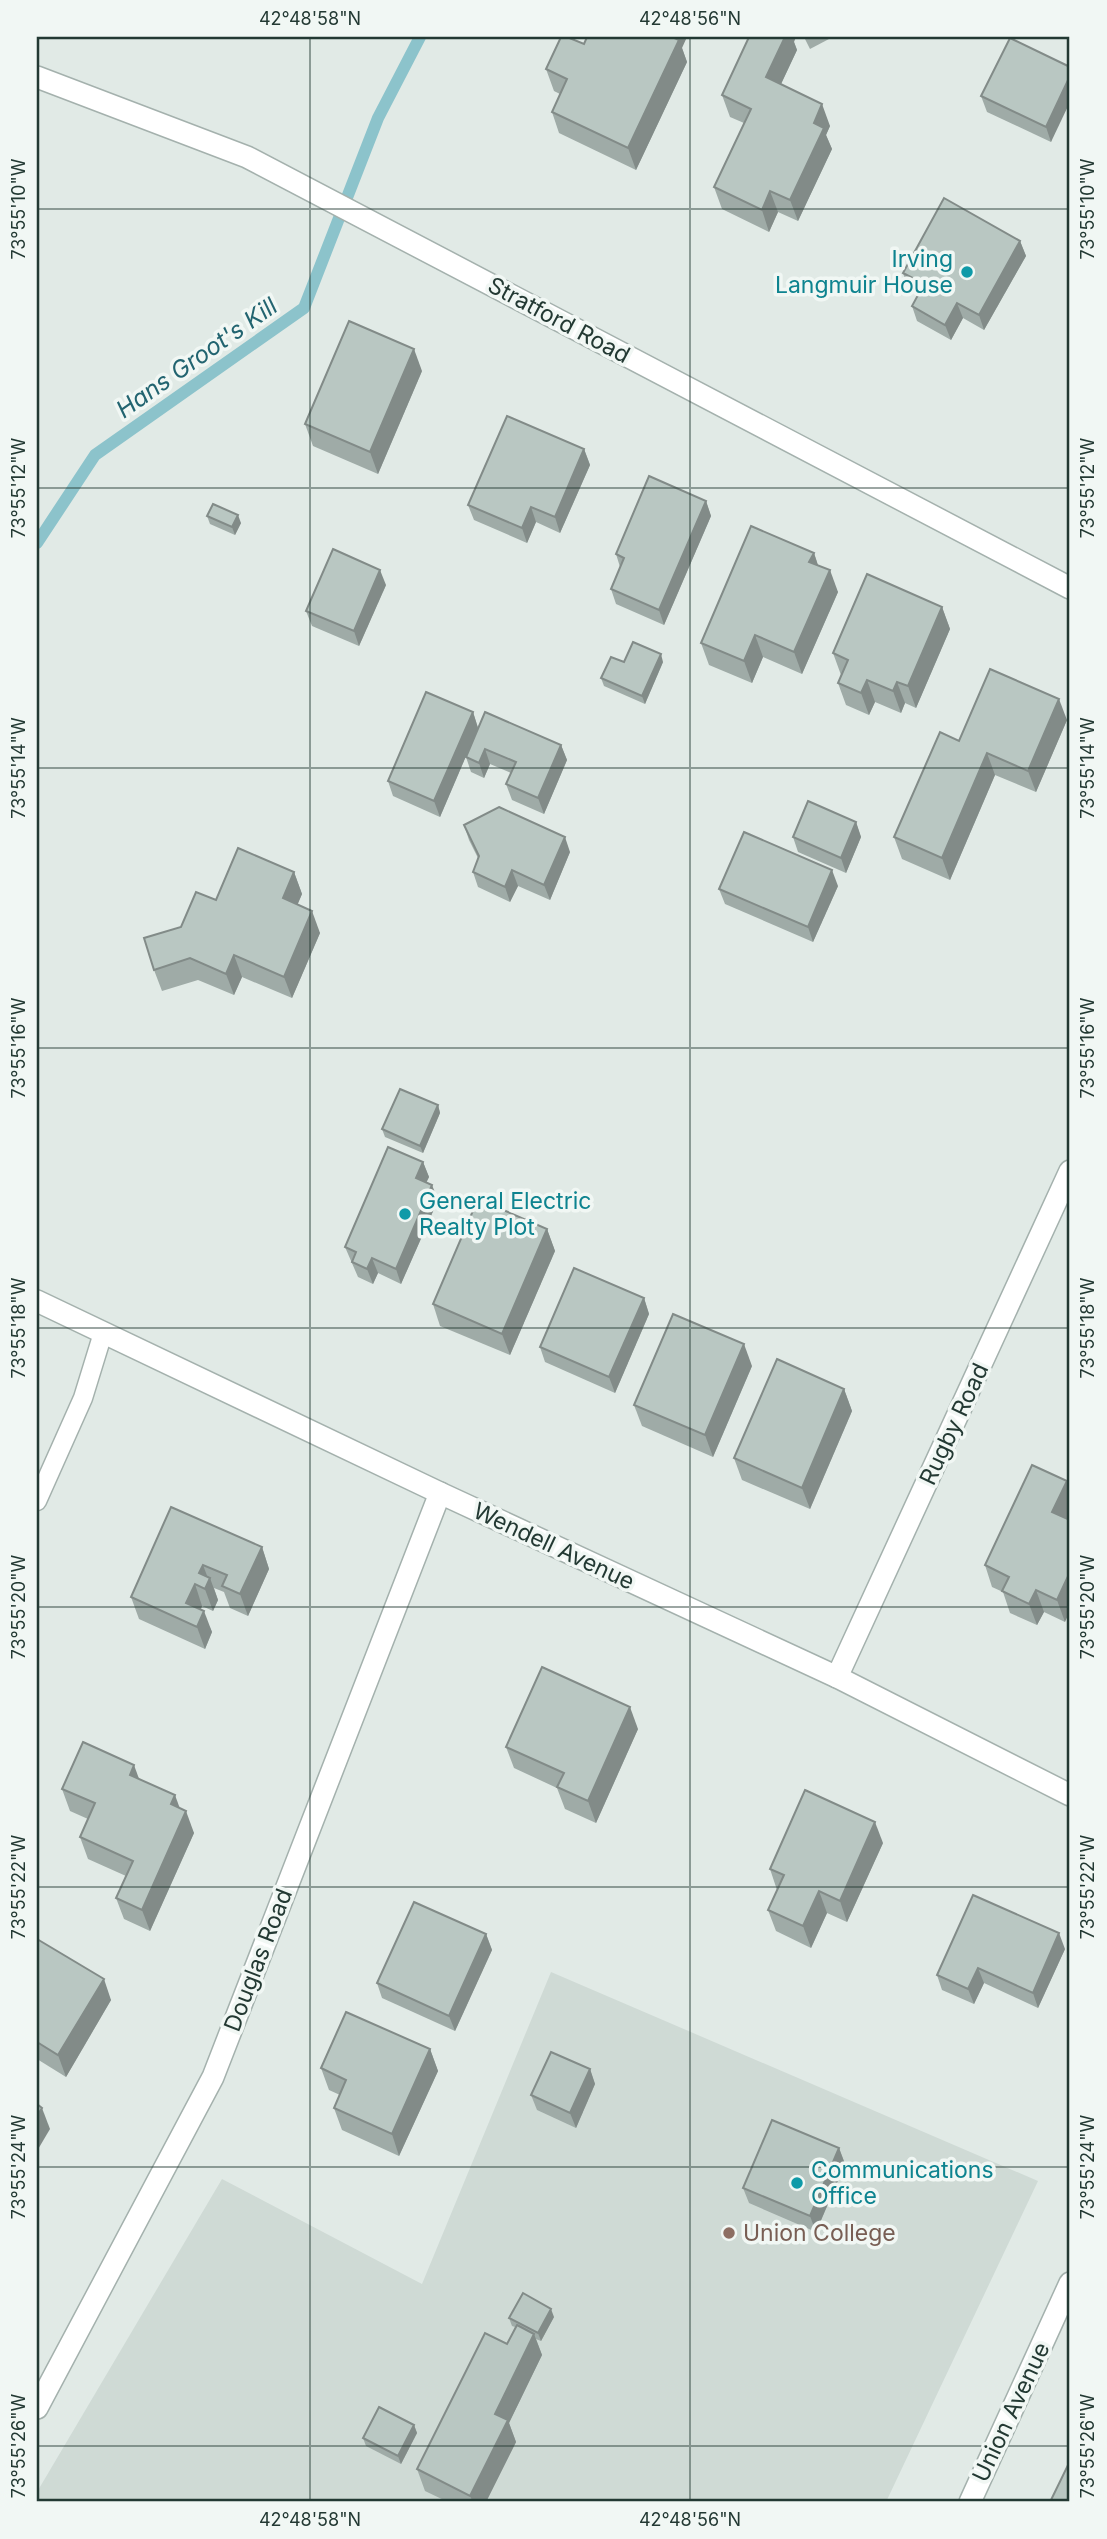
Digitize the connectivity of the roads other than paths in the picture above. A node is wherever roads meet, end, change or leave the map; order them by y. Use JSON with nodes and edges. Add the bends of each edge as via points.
{"nodes":[{"id":1,"x":37,"y":77,"type":"edge"},
{"id":2,"x":1070,"y":588,"type":"edge"},
{"id":3,"x":1070,"y":1171,"type":"edge"},
{"id":4,"x":37,"y":1301,"type":"edge"},
{"id":5,"x":103,"y":1333,"type":"junction"},
{"id":6,"x":440,"y":1493,"type":"junction"},
{"id":7,"x":37,"y":1501,"type":"edge"},
{"id":8,"x":837,"y":1677,"type":"junction"},
{"id":9,"x":1070,"y":1795,"type":"edge"},
{"id":10,"x":1070,"y":2283,"type":"edge"},
{"id":11,"x":37,"y":2408,"type":"edge"},
{"id":12,"x":970,"y":2502,"type":"edge"}],
"edges":[{"from":1,"to":2,"type":"street","name":"Stratford Road","via":[[247,156]]},
{"from":3,"to":8,"type":"street","name":"Rugby Road"},
{"from":4,"to":5,"type":"street","name":"Wendell Avenue"},
{"from":5,"to":6,"type":"street","name":"Wendell Avenue"},
{"from":5,"to":7,"type":"lane","via":[[83,1398]]},
{"from":6,"to":8,"type":"street","name":"Wendell Avenue"},
{"from":6,"to":11,"type":"street","name":"Douglas Road","via":[[213,2077]]},
{"from":8,"to":9,"type":"street","name":"Wendell Avenue"},
{"from":10,"to":12,"type":"street","name":"Union Avenue"}]}
